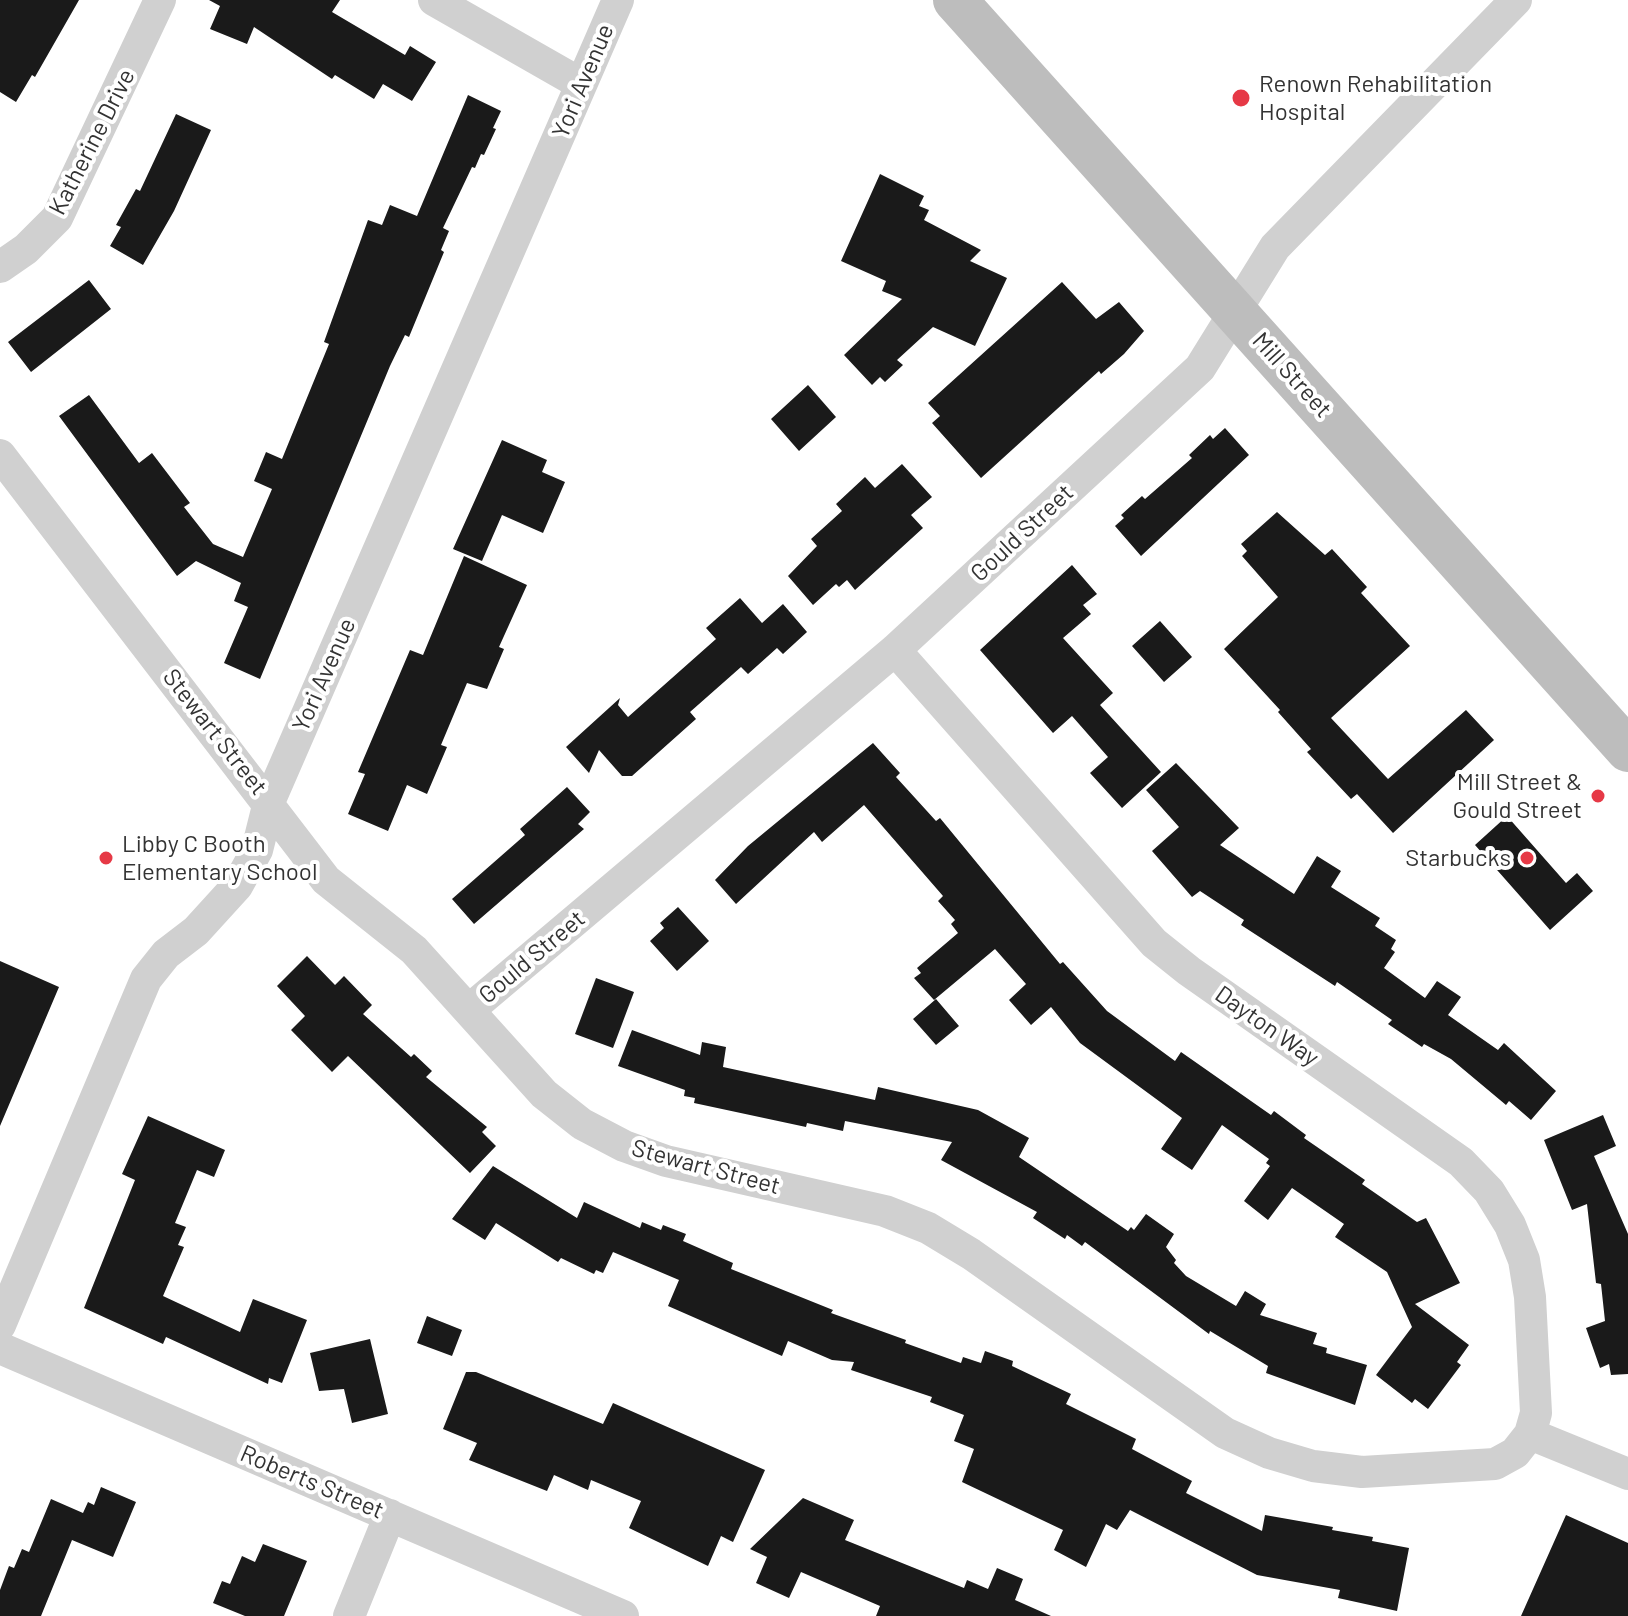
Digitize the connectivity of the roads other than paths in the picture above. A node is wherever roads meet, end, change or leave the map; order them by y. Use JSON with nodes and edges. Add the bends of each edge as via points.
{"nodes":[{"id":1,"x":160,"y":0,"type":"edge"},
{"id":2,"x":434,"y":0,"type":"edge"},
{"id":3,"x":618,"y":0,"type":"edge"},
{"id":4,"x":955,"y":0,"type":"edge"},
{"id":5,"x":1516,"y":0,"type":"edge"},
{"id":6,"x":581,"y":84,"type":"junction"},
{"id":7,"x":0,"y":267,"type":"edge"},
{"id":8,"x":1233,"y":310,"type":"junction"},
{"id":9,"x":0,"y":455,"type":"edge"},
{"id":10,"x":895,"y":650,"type":"junction"},
{"id":11,"x":1628,"y":750,"type":"edge"},
{"id":12,"x":269,"y":802,"type":"junction"},
{"id":13,"x":469,"y":1010,"type":"junction"},
{"id":14,"x":0,"y":1325,"type":"edge"},
{"id":15,"x":0,"y":1348,"type":"edge"},
{"id":16,"x":1530,"y":1434,"type":"junction"},
{"id":17,"x":1628,"y":1474,"type":"edge"},
{"id":18,"x":390,"y":1515,"type":"junction"},
{"id":19,"x":349,"y":1616,"type":"edge"},
{"id":20,"x":623,"y":1616,"type":"edge"}],
"edges":[{"from":1,"to":7,"type":"street","name":"Katherine Drive","via":[[57,218]]},
{"from":2,"to":6,"type":"street"},
{"from":3,"to":6,"type":"street","name":"Yori Avenue"},
{"from":4,"to":8,"type":"main road","name":"Mill Street"},
{"from":5,"to":8,"type":"street","name":"Gould Street","via":[[1275,247]]},
{"from":6,"to":12,"type":"street","name":"Yori Avenue"},
{"from":8,"to":10,"type":"street","name":"Gould Street","via":[[1200,368]]},
{"from":8,"to":11,"type":"main road","name":"Mill Street"},
{"from":9,"to":12,"type":"street","name":"Stewart Street"},
{"from":10,"to":13,"type":"street","name":"Gould Street"},
{"from":10,"to":16,"type":"street","name":"Dayton Way","via":[[1154,943],[1461,1162],[1489,1191],[1524,1260],[1536,1413]]},
{"from":12,"to":13,"type":"street","name":"Stewart Street","via":[[326,880],[414,950]]},
{"from":12,"to":14,"type":"street","name":"Yori Avenue","via":[[257,850],[237,886],[146,979]]},
{"from":13,"to":16,"type":"street","name":"Stewart Street","via":[[544,1094],[582,1124],[666,1161],[885,1211],[928,1228],[1225,1433],[1269,1453],[1313,1466],[1393,1472],[1495,1464],[1515,1453]]},
{"from":15,"to":18,"type":"street","name":"Roberts Street"},
{"from":16,"to":17,"type":"street"},
{"from":18,"to":19,"type":"street"},
{"from":18,"to":20,"type":"street","name":"Roberts Street"}]}
